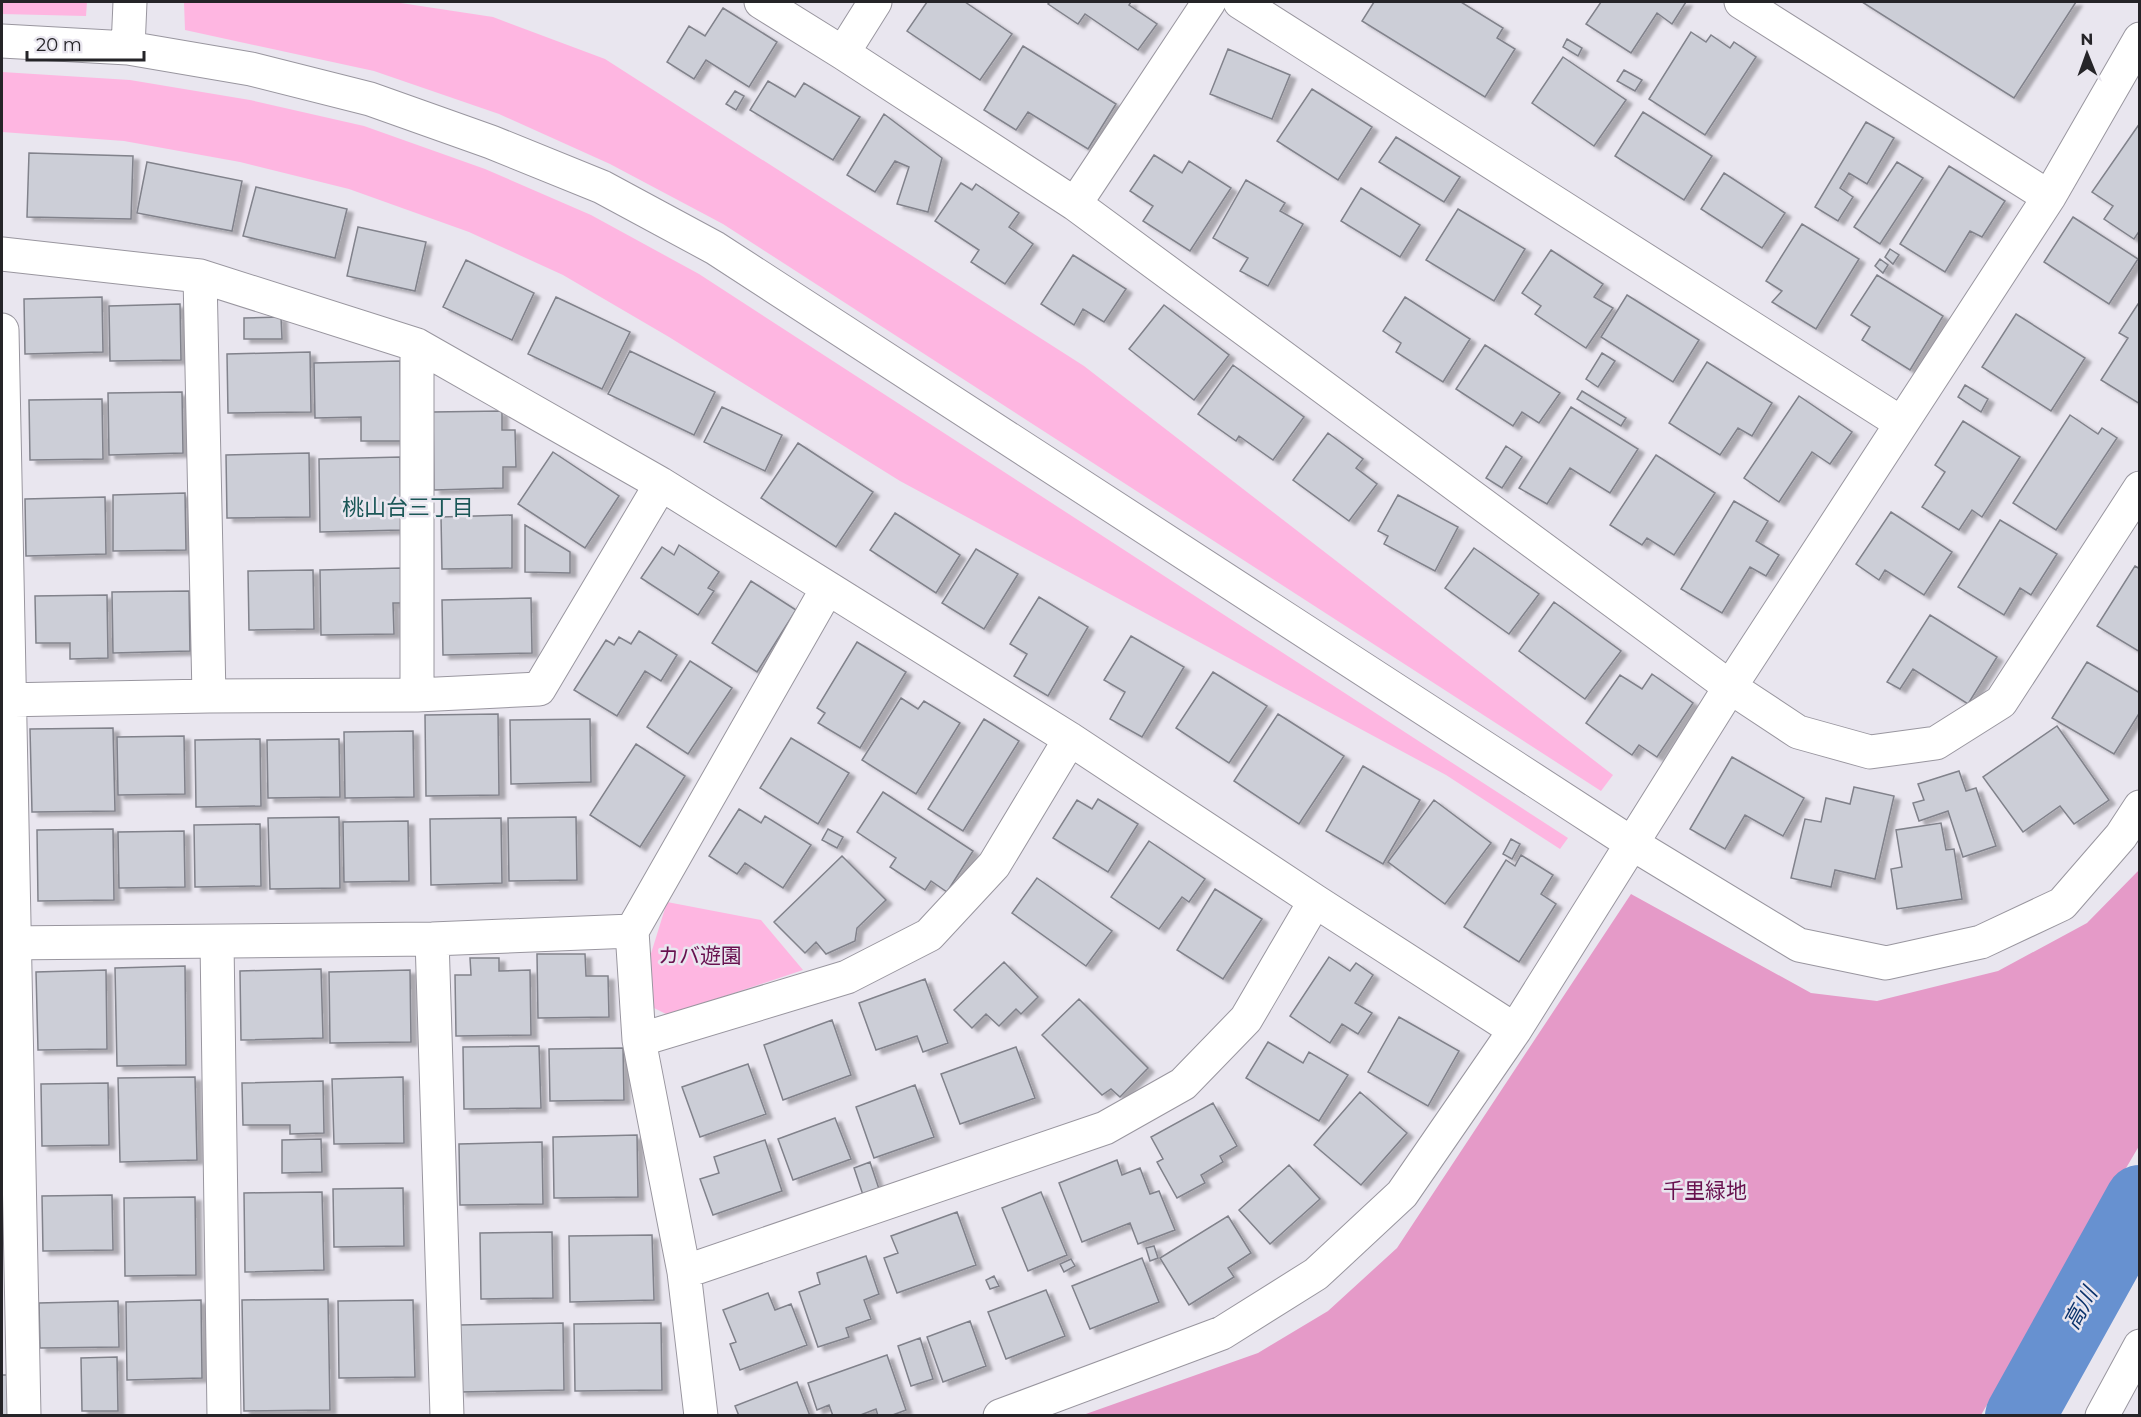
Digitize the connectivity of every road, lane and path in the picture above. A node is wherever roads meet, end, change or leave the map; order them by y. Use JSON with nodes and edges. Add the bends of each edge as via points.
{"nodes":[{"id":1,"x":130,"y":2,"type":"edge"},
{"id":2,"x":760,"y":2,"type":"edge"},
{"id":3,"x":875,"y":2,"type":"edge"},
{"id":4,"x":1209,"y":2,"type":"edge"},
{"id":5,"x":1240,"y":2,"type":"edge"},
{"id":6,"x":1741,"y":2,"type":"edge"},
{"id":7,"x":2139,"y":39,"type":"edge"},
{"id":8,"x":2,"y":41,"type":"edge"},
{"id":9,"x":128,"y":48,"type":"junction"},
{"id":10,"x":843,"y":53,"type":"junction"},
{"id":11,"x":2049,"y":197,"type":"junction"},
{"id":12,"x":1075,"y":204,"type":"junction"},
{"id":13,"x":2,"y":254,"type":"edge"},
{"id":14,"x":200,"y":276,"type":"junction"},
{"id":15,"x":2,"y":330,"type":"edge"},
{"id":16,"x":417,"y":345,"type":"junction"},
{"id":17,"x":1901,"y":423,"type":"junction"},
{"id":18,"x":661,"y":484,"type":"junction"},
{"id":19,"x":2139,"y":488,"type":"edge"},
{"id":20,"x":827,"y":589,"type":"junction"},
{"id":21,"x":1730,"y":687,"type":"junction"},
{"id":22,"x":417,"y":694,"type":"junction"},
{"id":23,"x":209,"y":696,"type":"junction"},
{"id":24,"x":6,"y":700,"type":"edge"},
{"id":25,"x":1070,"y":739,"type":"junction"},
{"id":26,"x":2139,"y":807,"type":"edge"},
{"id":27,"x":1631,"y":843,"type":"junction"},
{"id":28,"x":1315,"y":901,"type":"junction"},
{"id":29,"x":632,"y":931,"type":"junction"},
{"id":30,"x":432,"y":939,"type":"junction"},
{"id":31,"x":217,"y":942,"type":"junction"},
{"id":32,"x":8,"y":943,"type":"edge"},
{"id":33,"x":1515,"y":1030,"type":"junction"},
{"id":34,"x":639,"y":1040,"type":"junction"},
{"id":35,"x":684,"y":1272,"type":"junction"},
{"id":36,"x":2139,"y":1346,"type":"edge"},
{"id":37,"x":24,"y":1416,"type":"edge"},
{"id":38,"x":224,"y":1416,"type":"edge"},
{"id":39,"x":447,"y":1416,"type":"edge"},
{"id":40,"x":701,"y":1416,"type":"edge"},
{"id":41,"x":1000,"y":1416,"type":"edge"},
{"id":42,"x":2102,"y":1416,"type":"edge"}],
"edges":[{"from":1,"to":9,"type":"street"},
{"from":2,"to":10,"type":"street"},
{"from":3,"to":10,"type":"street"},
{"from":4,"to":12,"type":"street"},
{"from":5,"to":17,"type":"street"},
{"from":6,"to":11,"type":"street"},
{"from":7,"to":11,"type":"street"},
{"from":8,"to":9,"type":"street"},
{"from":9,"to":27,"type":"street","via":[[251,69],[370,99],[602,187],[715,248]]},
{"from":10,"to":12,"type":"street"},
{"from":11,"to":17,"type":"street"},
{"from":12,"to":21,"type":"street"},
{"from":13,"to":14,"type":"street"},
{"from":14,"to":16,"type":"street"},
{"from":14,"to":23,"type":"street"},
{"from":15,"to":24,"type":"street"},
{"from":16,"to":18,"type":"street"},
{"from":16,"to":22,"type":"street"},
{"from":17,"to":21,"type":"street"},
{"from":18,"to":20,"type":"street"},
{"from":18,"to":22,"type":"street","via":[[538,689]]},
{"from":19,"to":21,"type":"street","via":[[2001,702],[1936,743],[1870,752],[1798,732]]},
{"from":20,"to":25,"type":"street"},
{"from":20,"to":29,"type":"street"},
{"from":21,"to":27,"type":"street"},
{"from":22,"to":23,"type":"street"},
{"from":23,"to":24,"type":"street"},
{"from":24,"to":32,"type":"street"},
{"from":25,"to":28,"type":"street"},
{"from":25,"to":34,"type":"street","via":[[994,865],[929,935],[847,977]]},
{"from":26,"to":27,"type":"street","via":[[2121,836],[2062,904],[1981,942],[1886,963],[1799,945]]},
{"from":27,"to":33,"type":"street"},
{"from":28,"to":33,"type":"street"},
{"from":28,"to":35,"type":"street","via":[[1246,1019],[1183,1084],[1105,1128]]},
{"from":29,"to":30,"type":"street"},
{"from":29,"to":34,"type":"street"},
{"from":30,"to":31,"type":"street"},
{"from":30,"to":39,"type":"street"},
{"from":31,"to":32,"type":"street"},
{"from":31,"to":38,"type":"street"},
{"from":32,"to":37,"type":"street"},
{"from":33,"to":41,"type":"street","via":[[1402,1194],[1316,1274],[1222,1333]]},
{"from":34,"to":35,"type":"street"},
{"from":35,"to":40,"type":"street"},
{"from":36,"to":42,"type":"street"}]}
